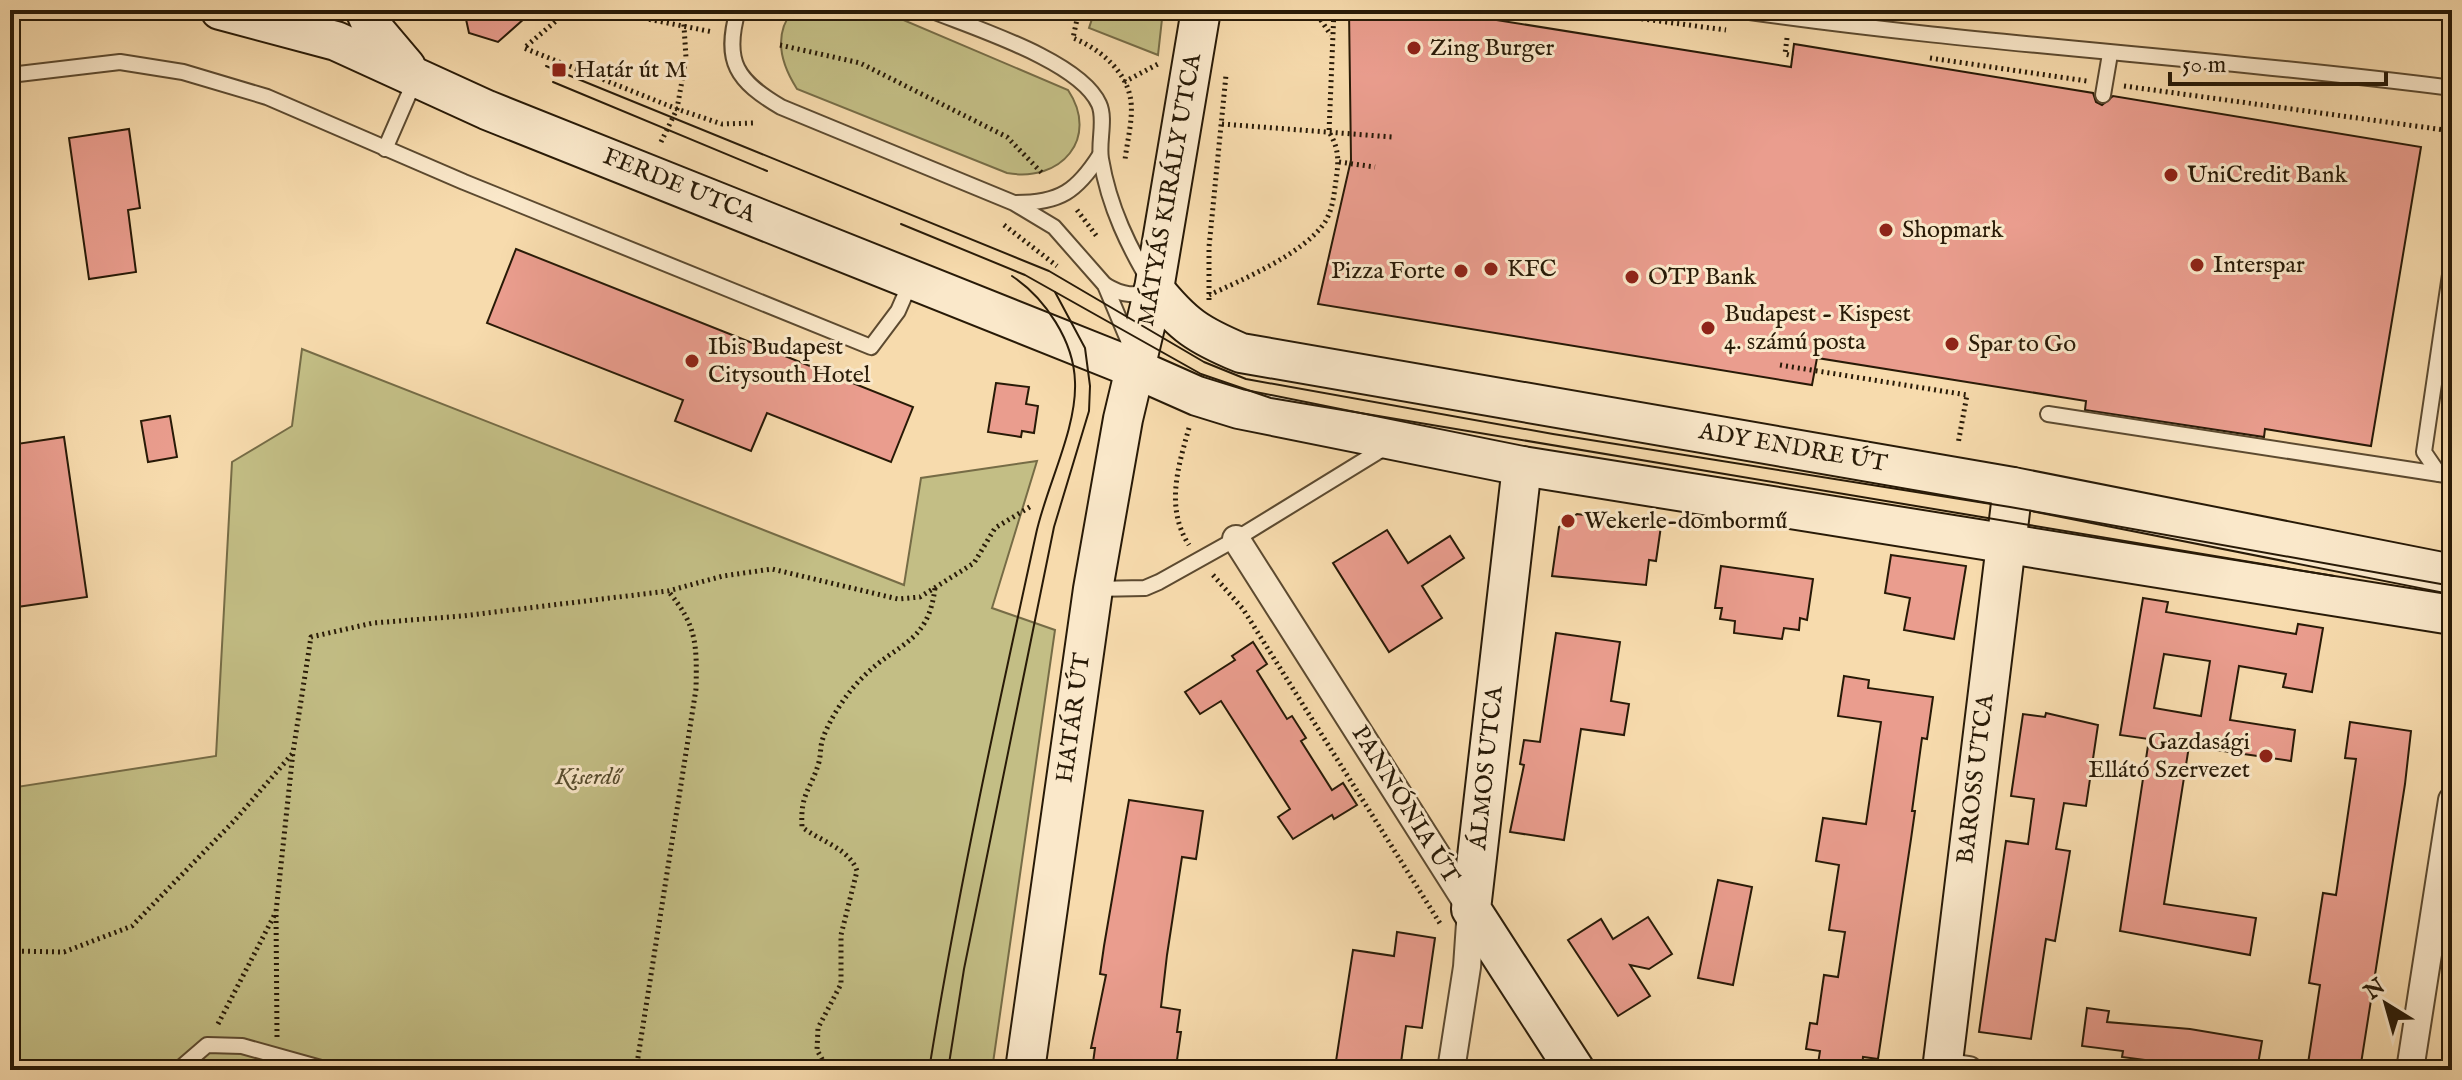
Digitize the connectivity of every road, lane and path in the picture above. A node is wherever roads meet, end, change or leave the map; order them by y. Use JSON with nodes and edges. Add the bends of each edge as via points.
{"nodes":[{"id":1,"x":220,"y":10,"type":"edge"},
{"id":2,"x":332,"y":10,"type":"edge"},
{"id":3,"x":365,"y":10,"type":"edge"},
{"id":4,"x":569,"y":10,"type":"edge"},
{"id":5,"x":602,"y":10,"type":"edge"},
{"id":6,"x":629,"y":10,"type":"edge"},
{"id":7,"x":683,"y":10,"type":"edge"},
{"id":8,"x":738,"y":10,"type":"edge"},
{"id":9,"x":930,"y":10,"type":"edge"},
{"id":10,"x":1079,"y":10,"type":"edge"},
{"id":11,"x":1201,"y":10,"type":"edge"},
{"id":12,"x":1314,"y":10,"type":"edge"},
{"id":13,"x":1334,"y":10,"type":"edge"},
{"id":14,"x":1576,"y":10,"type":"edge"},
{"id":15,"x":1736,"y":10,"type":"edge"},
{"id":16,"x":1624,"y":13,"type":"edge"},
{"id":17,"x":633,"y":17,"type":"junction"},
{"id":18,"x":1853,"y":17,"type":"edge"},
{"id":19,"x":682,"y":27,"type":"junction"},
{"id":20,"x":1728,"y":30,"type":"dead end"},
{"id":21,"x":714,"y":32,"type":"dead end"},
{"id":22,"x":1772,"y":36,"type":"dead end"},
{"id":23,"x":1073,"y":38,"type":"dead end"},
{"id":24,"x":1333,"y":38,"type":"junction"},
{"id":25,"x":1787,"y":38,"type":"junction"},
{"id":26,"x":1803,"y":40,"type":"dead end"},
{"id":27,"x":780,"y":45,"type":"dead end"},
{"id":28,"x":2110,"y":54,"type":"junction"},
{"id":29,"x":372,"y":56,"type":"junction"},
{"id":30,"x":1793,"y":56,"type":"dead end"},
{"id":31,"x":1927,"y":58,"type":"dead end"},
{"id":32,"x":1164,"y":60,"type":"dead end"},
{"id":33,"x":1227,"y":67,"type":"dead end"},
{"id":34,"x":10,"y":75,"type":"edge"},
{"id":35,"x":416,"y":78,"type":"junction"},
{"id":36,"x":1124,"y":82,"type":"dead end"},
{"id":37,"x":2104,"y":87,"type":"junction"},
{"id":38,"x":2452,"y":88,"type":"edge"},
{"id":39,"x":677,"y":109,"type":"junction"},
{"id":40,"x":754,"y":123,"type":"dead end"},
{"id":41,"x":1222,"y":124,"type":"junction"},
{"id":42,"x":2452,"y":131,"type":"edge"},
{"id":43,"x":1329,"y":132,"type":"junction"},
{"id":44,"x":1392,"y":137,"type":"dead end"},
{"id":45,"x":663,"y":143,"type":"dead end"},
{"id":46,"x":385,"y":149,"type":"junction"},
{"id":47,"x":1100,"y":155,"type":"junction"},
{"id":48,"x":1339,"y":162,"type":"junction"},
{"id":49,"x":1375,"y":167,"type":"dead end"},
{"id":50,"x":1042,"y":173,"type":"dead end"},
{"id":51,"x":1014,"y":203,"type":"junction"},
{"id":52,"x":1076,"y":209,"type":"dead end"},
{"id":53,"x":1004,"y":225,"type":"dead end"},
{"id":54,"x":1098,"y":238,"type":"dead end"},
{"id":55,"x":2452,"y":261,"type":"edge"},
{"id":56,"x":1058,"y":266,"type":"dead end"},
{"id":57,"x":912,"y":279,"type":"junction"},
{"id":58,"x":1105,"y":285,"type":"junction"},
{"id":59,"x":1154,"y":289,"type":"junction"},
{"id":60,"x":2450,"y":290,"type":"edge"},
{"id":61,"x":1209,"y":295,"type":"junction"},
{"id":62,"x":1210,"y":309,"type":"dead end"},
{"id":63,"x":1780,"y":365,"type":"dead end"},
{"id":64,"x":1136,"y":369,"type":"junction"},
{"id":65,"x":2048,"y":414,"type":"dead end"},
{"id":66,"x":1187,"y":435,"type":"dead end"},
{"id":67,"x":1394,"y":442,"type":"junction"},
{"id":68,"x":1957,"y":448,"type":"dead end"},
{"id":69,"x":1522,"y":466,"type":"junction"},
{"id":70,"x":2445,"y":475,"type":"edge"},
{"id":71,"x":2013,"y":487,"type":"junction"},
{"id":72,"x":1033,"y":505,"type":"dead end"},
{"id":73,"x":1236,"y":539,"type":"junction"},
{"id":74,"x":2005,"y":542,"type":"junction"},
{"id":75,"x":1199,"y":560,"type":"junction"},
{"id":76,"x":2452,"y":574,"type":"edge"},
{"id":77,"x":935,"y":587,"type":"junction"},
{"id":78,"x":1093,"y":589,"type":"junction"},
{"id":79,"x":668,"y":591,"type":"junction"},
{"id":80,"x":2444,"y":605,"type":"edge"},
{"id":81,"x":293,"y":752,"type":"junction"},
{"id":82,"x":2452,"y":800,"type":"edge"},
{"id":83,"x":1471,"y":909,"type":"junction"},
{"id":84,"x":276,"y":912,"type":"junction"},
{"id":85,"x":10,"y":951,"type":"edge"},
{"id":86,"x":1467,"y":967,"type":"junction"},
{"id":87,"x":207,"y":1045,"type":"junction"},
{"id":88,"x":275,"y":1054,"type":"junction"},
{"id":89,"x":1951,"y":1069,"type":"edge"},
{"id":90,"x":178,"y":1070,"type":"edge"},
{"id":91,"x":328,"y":1070,"type":"edge"},
{"id":92,"x":636,"y":1070,"type":"edge"},
{"id":93,"x":828,"y":1070,"type":"edge"},
{"id":94,"x":1025,"y":1070,"type":"edge"},
{"id":95,"x":1451,"y":1070,"type":"edge"},
{"id":96,"x":1575,"y":1070,"type":"edge"},
{"id":97,"x":2410,"y":1070,"type":"edge"}],
"edges":[{"from":1,"to":29,"type":"street","name":"FERDE UTCA","via":[[310,32]]},
{"from":2,"to":29,"type":"street"},
{"from":3,"to":35,"type":"street","via":[[378,35]]},
{"from":4,"to":39,"type":"path","via":[[524,48]]},
{"from":5,"to":17,"type":"path"},
{"from":6,"to":17,"type":"path"},
{"from":7,"to":19,"type":"path"},
{"from":8,"to":51,"type":"lane","via":[[731,35],[733,64],[751,89],[781,107]]},
{"from":9,"to":47,"type":"lane","via":[[1067,68],[1100,106]]},
{"from":10,"to":23,"type":"path"},
{"from":11,"to":59,"type":"street","name":"MÁTYÁS KIRÁLY UTCA"},
{"from":12,"to":24,"type":"path"},
{"from":13,"to":24,"type":"path"},
{"from":14,"to":16,"type":"path"},
{"from":15,"to":18,"type":"lane"},
{"from":16,"to":20,"type":"path"},
{"from":17,"to":19,"type":"path"},
{"from":18,"to":28,"type":"lane","via":[[1965,39]]},
{"from":19,"to":21,"type":"path"},
{"from":19,"to":39,"type":"path","via":[[686,58]]},
{"from":22,"to":25,"type":"path"},
{"from":24,"to":43,"type":"path"},
{"from":25,"to":26,"type":"path"},
{"from":25,"to":30,"type":"path","via":[[1785,54]]},
{"from":27,"to":50,"type":"path","via":[[860,63],[1007,137]]},
{"from":28,"to":37,"type":"lane"},
{"from":28,"to":38,"type":"lane","via":[[2308,69]]},
{"from":29,"to":35,"type":"street","name":"FERDE UTCA"},
{"from":31,"to":37,"type":"path"},
{"from":32,"to":36,"type":"path"},
{"from":33,"to":41,"type":"path"},
{"from":34,"to":46,"type":"lane","via":[[120,62],[183,72],[267,97]]},
{"from":35,"to":46,"type":"lane"},
{"from":35,"to":57,"type":"street","name":"FERDE UTCA"},
{"from":37,"to":42,"type":"path"},
{"from":39,"to":40,"type":"path","via":[[722,124]]},
{"from":39,"to":45,"type":"path"},
{"from":41,"to":43,"type":"path"},
{"from":41,"to":61,"type":"path"},
{"from":43,"to":44,"type":"path"},
{"from":43,"to":48,"type":"path"},
{"from":46,"to":57,"type":"lane","via":[[871,347],[898,311]]},
{"from":47,"to":51,"type":"lane","via":[[1086,178],[1064,196]]},
{"from":47,"to":59,"type":"lane","via":[[1118,224]]},
{"from":48,"to":49,"type":"path"},
{"from":48,"to":61,"type":"path","via":[[1323,225],[1269,265]]},
{"from":51,"to":58,"type":"lane","via":[[1054,227]]},
{"from":52,"to":54,"type":"path"},
{"from":53,"to":56,"type":"path"},
{"from":55,"to":60,"type":"lane"},
{"from":57,"to":64,"type":"street","name":"FERDE UTCA"},
{"from":58,"to":59,"type":"lane","via":[[1120,294]]},
{"from":58,"to":64,"type":"lane","via":[[1127,333]]},
{"from":59,"to":64,"type":"street","name":"MÁTYÁS KIRÁLY UTCA"},
{"from":59,"to":71,"type":"street","name":"ADY ENDRE ÚT","via":[[1179,321],[1241,353]]},
{"from":60,"to":70,"type":"lane","via":[[2424,452]]},
{"from":61,"to":62,"type":"path"},
{"from":63,"to":68,"type":"path","via":[[1967,395]]},
{"from":64,"to":67,"type":"street","via":[[1239,409]]},
{"from":64,"to":78,"type":"street","name":"HATÁR ÚT"},
{"from":65,"to":70,"type":"lane"},
{"from":66,"to":75,"type":"path","via":[[1174,488],[1176,513]]},
{"from":67,"to":69,"type":"street"},
{"from":67,"to":73,"type":"lane"},
{"from":69,"to":74,"type":"street"},
{"from":69,"to":83,"type":"street","name":"ÁLMOS UTCA"},
{"from":71,"to":74,"type":"street","name":"BAROSS UTCA"},
{"from":71,"to":76,"type":"street","name":"ADY ENDRE ÚT"},
{"from":72,"to":77,"type":"path","via":[[995,528],[974,563]]},
{"from":73,"to":75,"type":"lane"},
{"from":73,"to":83,"type":"street","name":"PANNÓNIA ÚT"},
{"from":74,"to":80,"type":"street"},
{"from":74,"to":89,"type":"street","name":"BAROSS UTCA"},
{"from":75,"to":78,"type":"lane","via":[[1145,588]]},
{"from":75,"to":86,"type":"path","via":[[1243,609]]},
{"from":77,"to":79,"type":"path","via":[[920,597],[898,599],[772,569]]},
{"from":77,"to":93,"type":"path","via":[[932,614],[910,641],[864,676],[829,724],[801,806],[802,827],[843,851],[857,871],[841,935],[841,984],[818,1028],[817,1050]]},
{"from":78,"to":94,"type":"street","name":"HATÁR ÚT"},
{"from":79,"to":81,"type":"path","via":[[373,623],[311,637]]},
{"from":79,"to":92,"type":"path","via":[[686,612],[697,643],[696,689]]},
{"from":81,"to":84,"type":"path"},
{"from":81,"to":85,"type":"path","via":[[132,926],[64,952]]},
{"from":82,"to":97,"type":"street"},
{"from":83,"to":86,"type":"street","name":"ÁLMOS UTCA"},
{"from":83,"to":96,"type":"street","name":"PANNÓNIA ÚT"},
{"from":84,"to":87,"type":"path"},
{"from":84,"to":88,"type":"path"},
{"from":86,"to":95,"type":"street","name":"ÁLMOS UTCA"},
{"from":87,"to":88,"type":"lane"},
{"from":87,"to":90,"type":"lane"},
{"from":88,"to":91,"type":"lane"}]}
